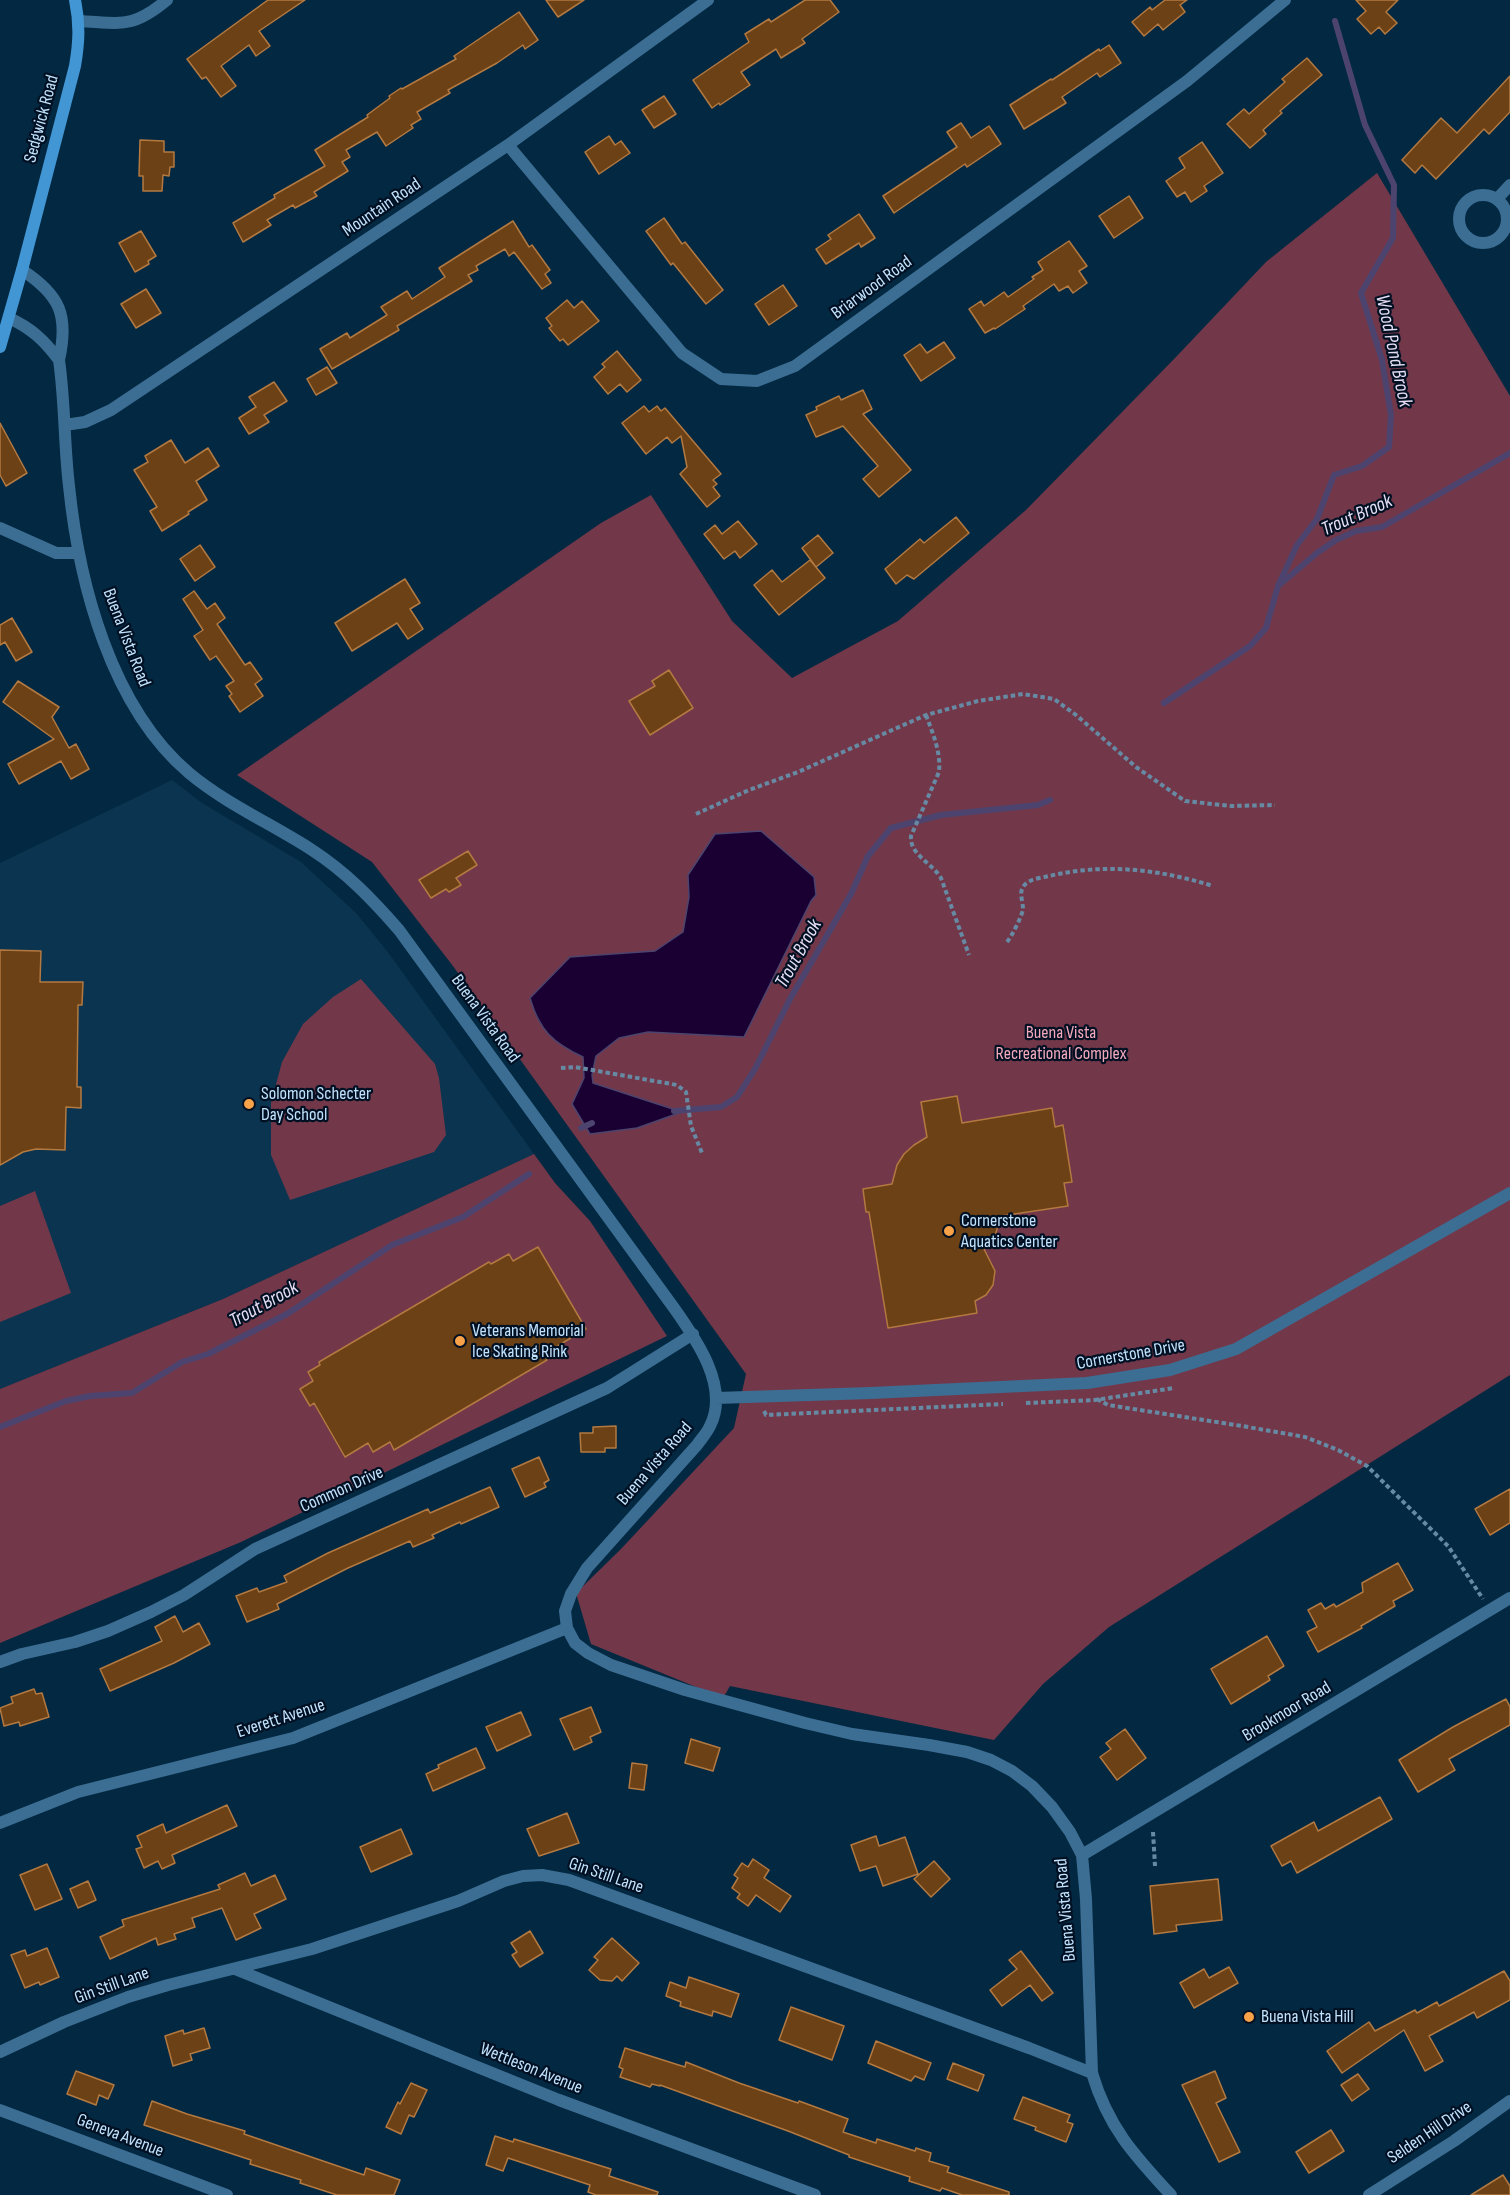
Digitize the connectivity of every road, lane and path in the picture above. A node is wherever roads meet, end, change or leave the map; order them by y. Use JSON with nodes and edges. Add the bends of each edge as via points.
{"nodes":[{"id":1,"x":75,"y":0,"type":"edge"},
{"id":2,"x":167,"y":0,"type":"edge"},
{"id":3,"x":708,"y":0,"type":"edge"},
{"id":4,"x":1284,"y":0,"type":"edge"},
{"id":5,"x":79,"y":21,"type":"junction"},
{"id":6,"x":508,"y":145,"type":"junction"},
{"id":7,"x":1510,"y":185,"type":"edge"},
{"id":8,"x":1497,"y":200,"type":"junction"},
{"id":9,"x":22,"y":270,"type":"junction"},
{"id":10,"x":9,"y":318,"type":"junction"},
{"id":11,"x":0,"y":347,"type":"edge"},
{"id":12,"x":59,"y":360,"type":"junction"},
{"id":13,"x":65,"y":425,"type":"junction"},
{"id":14,"x":0,"y":528,"type":"edge"},
{"id":15,"x":78,"y":553,"type":"junction"},
{"id":16,"x":926,"y":715,"type":"junction"},
{"id":17,"x":1275,"y":805,"type":"dead end"},
{"id":18,"x":696,"y":813,"type":"dead end"},
{"id":19,"x":1213,"y":886,"type":"dead end"},
{"id":20,"x":1007,"y":942,"type":"dead end"},
{"id":21,"x":969,"y":955,"type":"dead end"},
{"id":22,"x":561,"y":1068,"type":"dead end"},
{"id":23,"x":702,"y":1153,"type":"dead end"},
{"id":24,"x":1510,"y":1193,"type":"edge"},
{"id":25,"x":693,"y":1334,"type":"junction"},
{"id":26,"x":717,"y":1398,"type":"junction"},
{"id":27,"x":1096,"y":1399,"type":"dead end"},
{"id":28,"x":1510,"y":1598,"type":"edge"},
{"id":29,"x":1490,"y":1610,"type":"junction"},
{"id":30,"x":567,"y":1628,"type":"junction"},
{"id":31,"x":0,"y":1662,"type":"edge"},
{"id":32,"x":0,"y":1824,"type":"edge"},
{"id":33,"x":1153,"y":1832,"type":"dead end"},
{"id":34,"x":1082,"y":1855,"type":"junction"},
{"id":35,"x":1155,"y":1866,"type":"dead end"},
{"id":36,"x":235,"y":1969,"type":"junction"},
{"id":37,"x":0,"y":2052,"type":"edge"},
{"id":38,"x":1092,"y":2073,"type":"junction"},
{"id":39,"x":1510,"y":2101,"type":"edge"},
{"id":40,"x":0,"y":2110,"type":"edge"},
{"id":41,"x":227,"y":2195,"type":"edge"},
{"id":42,"x":815,"y":2195,"type":"edge"},
{"id":43,"x":1171,"y":2195,"type":"edge"},
{"id":44,"x":1369,"y":2195,"type":"edge"}],
"edges":[{"from":1,"to":5,"type":"main road","name":"Sedgwick Road"},
{"from":2,"to":5,"type":"street","via":[[126,24]]},
{"from":3,"to":6,"type":"street","name":"Mountain Road"},
{"from":4,"to":6,"type":"street","name":"Briarwood Road","via":[[1188,81],[795,366],[756,381],[721,379],[682,353]]},
{"from":5,"to":9,"type":"main road","name":"Sedgwick Road","via":[[75,66]]},
{"from":6,"to":13,"type":"street","name":"Mountain Road","via":[[111,410],[85,422]]},
{"from":7,"to":8,"type":"street"},
{"from":8,"to":8,"type":"street","via":[[1506,213],[1505,229],[1486,243],[1470,240],[1458,220],[1462,206],[1475,196]]},
{"from":9,"to":10,"type":"main road"},
{"from":9,"to":12,"type":"street","name":"Buena Vista Road","via":[[47,288],[58,305],[63,332]]},
{"from":10,"to":11,"type":"main road"},
{"from":10,"to":12,"type":"street","via":[[36,333]]},
{"from":12,"to":13,"type":"street","name":"Buena Vista Road"},
{"from":13,"to":15,"type":"street","name":"Buena Vista Road","via":[[68,485]]},
{"from":14,"to":15,"type":"street","via":[[56,553]]},
{"from":15,"to":25,"type":"street","name":"Buena Vista Road","via":[[113,664],[148,728],[190,773],[312,850],[370,896],[399,930]]},
{"from":16,"to":17,"type":"path","via":[[1023,694],[1054,699],[1136,767],[1185,801]]},
{"from":16,"to":18,"type":"path"},
{"from":16,"to":21,"type":"path","via":[[940,761],[937,780],[910,841],[941,878]]},
{"from":19,"to":20,"type":"path","via":[[1178,875],[1131,869],[1066,871],[1034,879],[1024,885],[1023,913]]},
{"from":22,"to":23,"type":"path","via":[[575,1066],[677,1085],[686,1092],[690,1120]]},
{"from":24,"to":26,"type":"street","name":"Cornerstone Drive","via":[[1236,1349],[1170,1370],[1088,1383]]},
{"from":25,"to":26,"type":"street","name":"Buena Vista Road","via":[[708,1362]]},
{"from":25,"to":31,"type":"street","name":"Common Drive","via":[[607,1388],[255,1549],[151,1612],[75,1642]]},
{"from":26,"to":30,"type":"street","name":"Buena Vista Road","via":[[711,1424],[697,1445],[587,1568],[565,1611]]},
{"from":27,"to":29,"type":"path","via":[[1108,1405],[1305,1437],[1338,1450],[1367,1466],[1448,1546]]},
{"from":28,"to":29,"type":"street","name":"Brookmoor Road"},
{"from":29,"to":34,"type":"street","name":"Brookmoor Road"},
{"from":30,"to":32,"type":"street","name":"Everett Avenue","via":[[293,1738],[78,1792]]},
{"from":30,"to":34,"type":"street","name":"Buena Vista Road","via":[[588,1653],[611,1665],[685,1690],[852,1734],[967,1752],[991,1760],[1032,1786],[1052,1807]]},
{"from":33,"to":35,"type":"path"},
{"from":34,"to":38,"type":"street","name":"Buena Vista Road"},
{"from":36,"to":37,"type":"street","name":"Gin Still Lane","via":[[128,1997]]},
{"from":36,"to":38,"type":"street","name":"Gin Still Lane","via":[[312,1949],[458,1901],[504,1881],[542,1875],[569,1880]]},
{"from":36,"to":42,"type":"street","name":"Wettleson Avenue","via":[[559,2100]]},
{"from":38,"to":43,"type":"street","name":"Buena Vista Road","via":[[1100,2100],[1117,2132]]},
{"from":39,"to":44,"type":"street","name":"Selden Hill Drive"},
{"from":40,"to":41,"type":"street","name":"Geneva Avenue"}]}
